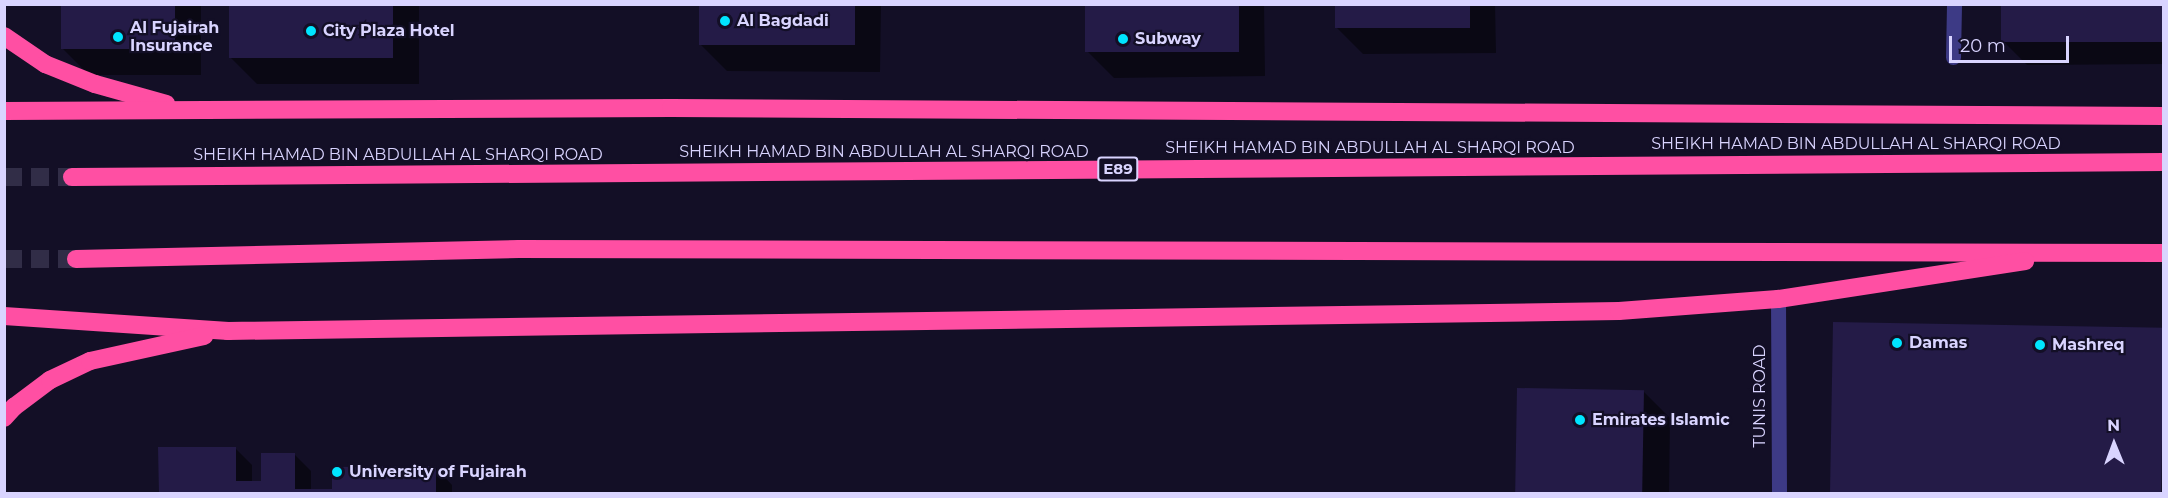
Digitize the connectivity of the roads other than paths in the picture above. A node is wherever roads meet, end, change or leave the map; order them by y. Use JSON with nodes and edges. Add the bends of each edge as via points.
{"nodes":[{"id":1,"x":1954,"y":4,"type":"edge"},
{"id":2,"x":4,"y":36,"type":"edge"},
{"id":3,"x":1953,"y":57,"type":"dead end"},
{"id":4,"x":188,"y":110,"type":"junction"},
{"id":5,"x":4,"y":111,"type":"edge"},
{"id":6,"x":2163,"y":116,"type":"edge"},
{"id":7,"x":2163,"y":162,"type":"edge"},
{"id":8,"x":72,"y":177,"type":"tunnel mouth"},
{"id":9,"x":2074,"y":252,"type":"junction"},
{"id":10,"x":2163,"y":253,"type":"edge"},
{"id":11,"x":76,"y":259,"type":"tunnel mouth"},
{"id":12,"x":1778,"y":299,"type":"junction"},
{"id":13,"x":4,"y":316,"type":"edge"},
{"id":14,"x":228,"y":331,"type":"junction"},
{"id":15,"x":4,"y":418,"type":"edge"},
{"id":16,"x":1779,"y":494,"type":"edge"}],
"edges":[{"from":1,"to":3,"type":"street"},
{"from":2,"to":4,"type":"highway","via":[[45,64],[94,84]]},
{"from":4,"to":5,"type":"highway"},
{"from":4,"to":6,"type":"highway","via":[[1269,109]]},
{"from":7,"to":8,"type":"highway","name":"SHEIKH HAMAD BIN ABDULLAH AL SHARQI ROAD","number":"E89"},
{"from":9,"to":10,"type":"highway"},
{"from":9,"to":11,"type":"highway","via":[[519,249]]},
{"from":9,"to":12,"type":"highway"},
{"from":12,"to":14,"type":"highway","via":[[1607,311]]},
{"from":12,"to":16,"type":"street","name":"TUNIS ROAD"},
{"from":13,"to":14,"type":"highway"},
{"from":14,"to":15,"type":"highway","via":[[90,361],[50,380]]}]}
